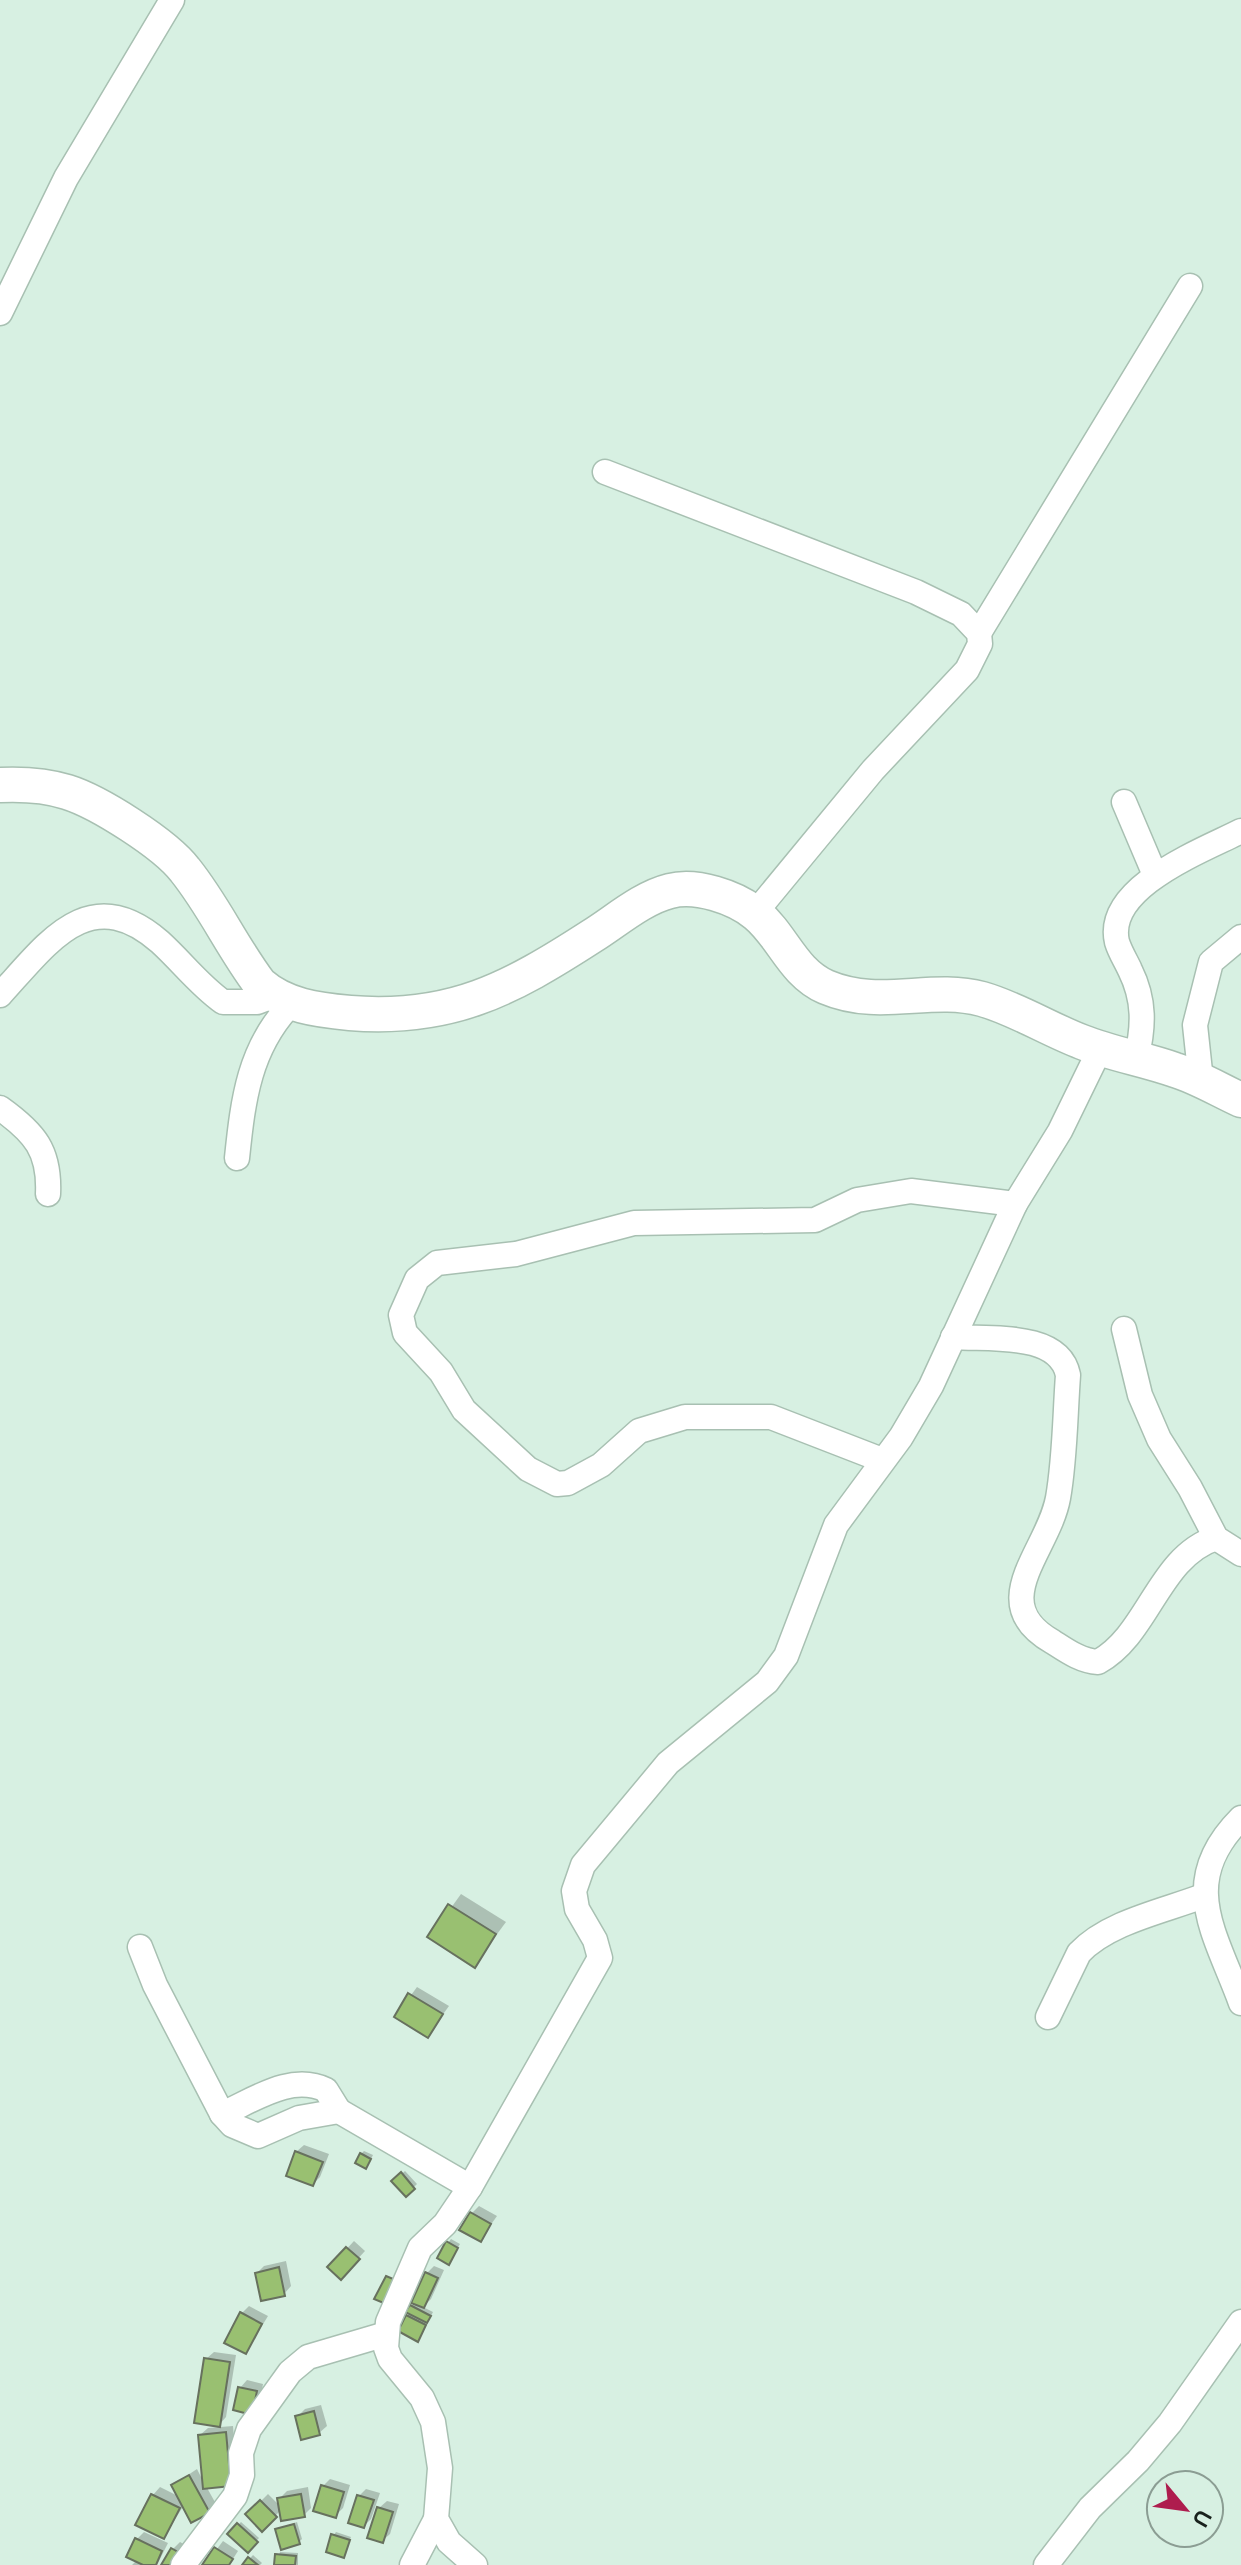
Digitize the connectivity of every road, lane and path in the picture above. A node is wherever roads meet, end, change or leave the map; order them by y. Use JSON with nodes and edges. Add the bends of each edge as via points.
{"nodes":[{"id":1,"x":172,"y":0,"type":"edge"},
{"id":2,"x":1190,"y":286,"type":"dead end"},
{"id":3,"x":0,"y":313,"type":"edge"},
{"id":4,"x":605,"y":472,"type":"dead end"},
{"id":5,"x":979,"y":633,"type":"junction"},
{"id":6,"x":0,"y":785,"type":"edge"},
{"id":7,"x":1124,"y":802,"type":"dead end"},
{"id":8,"x":1241,"y":831,"type":"edge"},
{"id":9,"x":1155,"y":875,"type":"junction"},
{"id":10,"x":755,"y":913,"type":"junction"},
{"id":11,"x":1241,"y":937,"type":"edge"},
{"id":12,"x":0,"y":995,"type":"edge"},
{"id":13,"x":282,"y":999,"type":"junction"},
{"id":14,"x":1100,"y":1049,"type":"junction"},
{"id":15,"x":1136,"y":1059,"type":"junction"},
{"id":16,"x":1201,"y":1081,"type":"junction"},
{"id":17,"x":1241,"y":1100,"type":"edge"},
{"id":18,"x":0,"y":1108,"type":"edge"},
{"id":19,"x":237,"y":1158,"type":"dead end"},
{"id":20,"x":48,"y":1194,"type":"dead end"},
{"id":21,"x":1015,"y":1204,"type":"junction"},
{"id":22,"x":1124,"y":1329,"type":"dead end"},
{"id":23,"x":953,"y":1337,"type":"junction"},
{"id":24,"x":882,"y":1460,"type":"junction"},
{"id":25,"x":1216,"y":1538,"type":"junction"},
{"id":26,"x":1241,"y":1554,"type":"edge"},
{"id":27,"x":1241,"y":1818,"type":"edge"},
{"id":28,"x":1203,"y":1896,"type":"junction"},
{"id":29,"x":140,"y":1947,"type":"dead end"},
{"id":30,"x":1241,"y":2003,"type":"edge"},
{"id":31,"x":1048,"y":2017,"type":"dead end"},
{"id":32,"x":339,"y":2111,"type":"junction"},
{"id":33,"x":222,"y":2114,"type":"junction"},
{"id":34,"x":470,"y":2187,"type":"junction"},
{"id":35,"x":1241,"y":2322,"type":"edge"},
{"id":36,"x":386,"y":2334,"type":"junction"},
{"id":37,"x":436,"y":2519,"type":"junction"},
{"id":38,"x":183,"y":2565,"type":"edge"},
{"id":39,"x":412,"y":2565,"type":"edge"},
{"id":40,"x":475,"y":2565,"type":"edge"},
{"id":41,"x":1046,"y":2565,"type":"edge"}],
"edges":[{"from":1,"to":3,"type":"street","via":[[66,178]]},
{"from":2,"to":5,"type":"street"},
{"from":4,"to":5,"type":"street","via":[[916,592],[961,614]]},
{"from":5,"to":10,"type":"street","via":[[980,644],[967,670],[873,770]]},
{"from":6,"to":13,"type":"street","via":[[69,792],[155,841],[183,867],[242,960]]},
{"from":7,"to":9,"type":"street"},
{"from":8,"to":9,"type":"street"},
{"from":9,"to":15,"type":"street","via":[[1129,902],[1116,931],[1142,1002]]},
{"from":10,"to":13,"type":"street","via":[[716,893],[670,891],[523,981],[472,1002],[432,1010],[364,1014]]},
{"from":10,"to":14,"type":"street","via":[[799,968],[826,987],[879,999],[980,999]]},
{"from":11,"to":16,"type":"street","via":[[1211,962],[1195,1025]]},
{"from":12,"to":13,"type":"street","via":[[71,924],[105,915],[149,934],[223,1002]]},
{"from":13,"to":19,"type":"street","via":[[248,1079]]},
{"from":14,"to":15,"type":"street"},
{"from":14,"to":21,"type":"street","via":[[1060,1131]]},
{"from":15,"to":16,"type":"street"},
{"from":16,"to":17,"type":"street"},
{"from":18,"to":20,"type":"street","via":[[36,1139],[45,1155]]},
{"from":21,"to":23,"type":"street"},
{"from":21,"to":24,"type":"street","via":[[911,1191],[857,1200],[815,1220],[634,1223],[516,1254],[437,1263],[417,1279],[401,1315],[405,1333],[441,1372],[464,1410],[528,1469],[557,1484],[601,1465],[639,1431],[685,1417],[771,1417]]},
{"from":22,"to":25,"type":"street","via":[[1148,1417]]},
{"from":23,"to":24,"type":"street","via":[[916,1412]]},
{"from":23,"to":25,"type":"street","via":[[1032,1343],[1054,1351],[1065,1364],[1058,1496],[1022,1586],[1025,1619],[1035,1632],[1082,1659],[1098,1662],[1116,1648],[1182,1558]]},
{"from":24,"to":34,"type":"street","via":[[836,1525],[798,1631],[767,1682],[668,1763],[583,1865],[574,1891],[577,1909],[600,1958]]},
{"from":25,"to":26,"type":"street"},
{"from":27,"to":28,"type":"street","via":[[1215,1850]]},
{"from":28,"to":30,"type":"street"},
{"from":28,"to":31,"type":"street","via":[[1087,1944]]},
{"from":29,"to":33,"type":"street"},
{"from":32,"to":33,"type":"street","via":[[299,2118],[258,2136],[232,2125]]},
{"from":32,"to":33,"type":"street","via":[[326,2090],[307,2084],[280,2088]]},
{"from":32,"to":34,"type":"street"},
{"from":34,"to":36,"type":"street","via":[[445,2224],[420,2248]]},
{"from":35,"to":41,"type":"street","via":[[1170,2423],[1090,2508]]},
{"from":36,"to":37,"type":"street","via":[[390,2359],[422,2398],[433,2422],[440,2468]]},
{"from":36,"to":38,"type":"street","via":[[308,2357],[290,2372],[249,2429],[235,2496]]},
{"from":37,"to":39,"type":"street"},
{"from":37,"to":40,"type":"street","via":[[449,2542]]}]}
